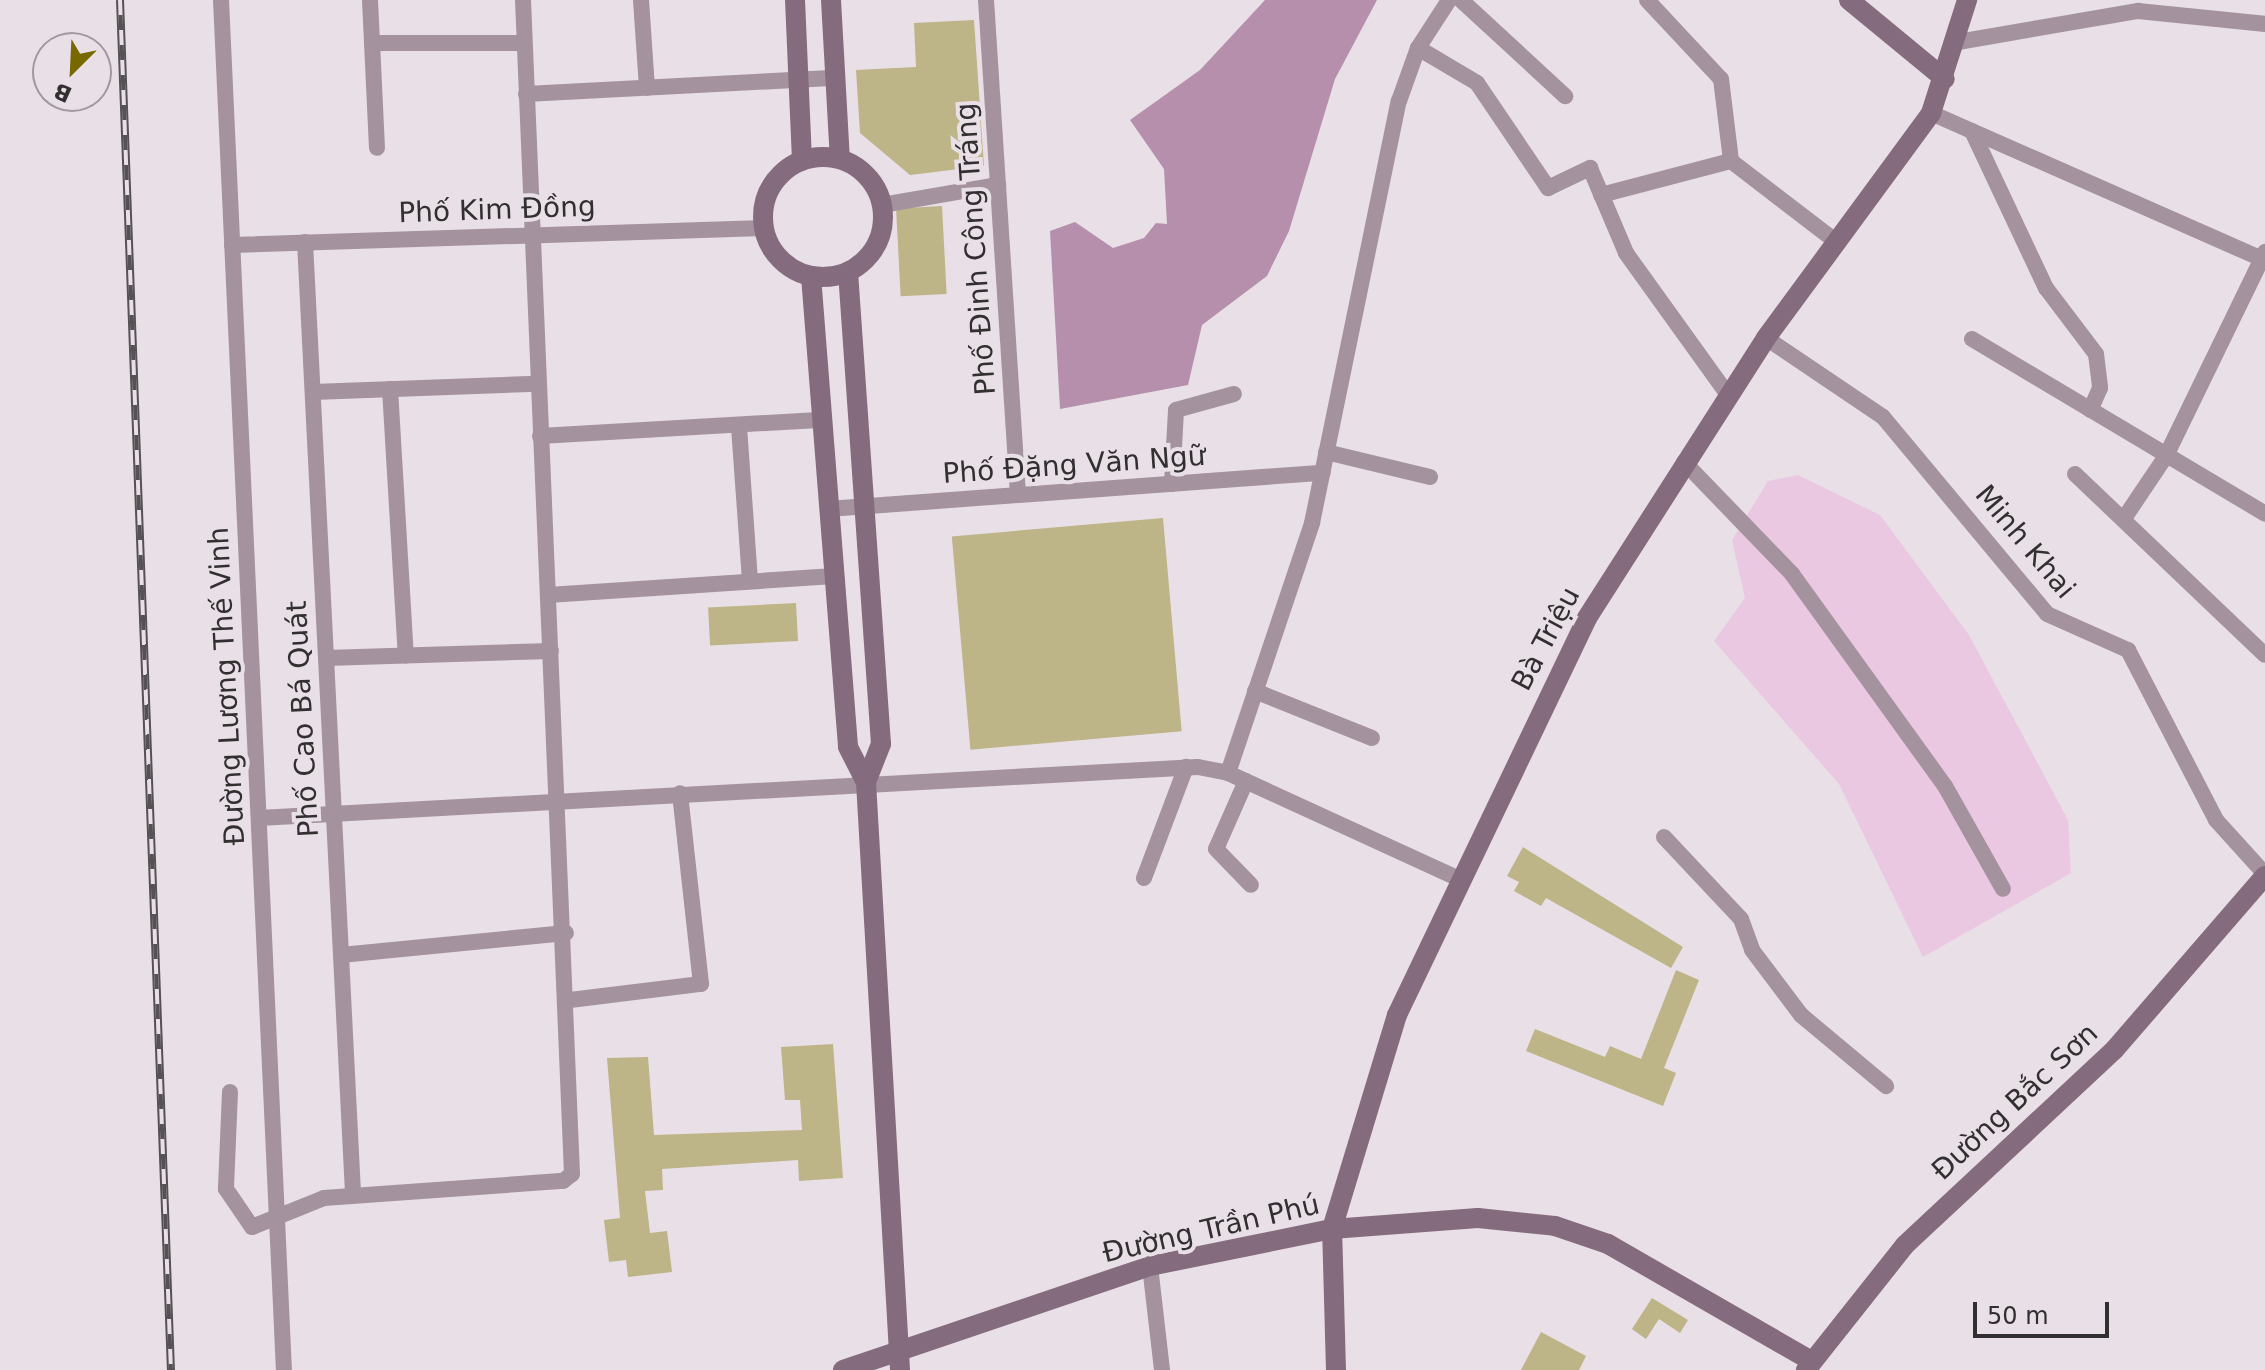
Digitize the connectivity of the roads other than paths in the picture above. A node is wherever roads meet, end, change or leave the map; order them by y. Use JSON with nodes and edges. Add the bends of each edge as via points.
{"nodes":[{"id":1,"x":221,"y":0,"type":"edge"},
{"id":2,"x":370,"y":0,"type":"edge"},
{"id":3,"x":523,"y":0,"type":"edge"},
{"id":4,"x":641,"y":0,"type":"edge"},
{"id":5,"x":795,"y":0,"type":"edge"},
{"id":6,"x":831,"y":0,"type":"edge"},
{"id":7,"x":986,"y":0,"type":"edge"},
{"id":8,"x":1449,"y":0,"type":"edge"},
{"id":9,"x":1461,"y":0,"type":"edge"},
{"id":10,"x":1647,"y":0,"type":"edge"},
{"id":11,"x":1849,"y":0,"type":"edge"},
{"id":12,"x":1967,"y":0,"type":"edge"},
{"id":13,"x":2265,"y":24,"type":"edge"},
{"id":14,"x":1958,"y":42,"type":"junction"},
{"id":15,"x":372,"y":43,"type":"junction"},
{"id":16,"x":524,"y":43,"type":"junction"},
{"id":17,"x":1418,"y":48,"type":"junction"},
{"id":18,"x":836,"y":78,"type":"junction"},
{"id":19,"x":1945,"y":79,"type":"junction"},
{"id":20,"x":799,"y":80,"type":"junction"},
{"id":21,"x":647,"y":88,"type":"junction"},
{"id":22,"x":526,"y":94,"type":"junction"},
{"id":23,"x":1565,"y":96,"type":"dead end"},
{"id":24,"x":1931,"y":113,"type":"junction"},
{"id":25,"x":1972,"y":131,"type":"junction"},
{"id":26,"x":377,"y":148,"type":"dead end"},
{"id":27,"x":840,"y":159,"type":"junction"},
{"id":28,"x":802,"y":161,"type":"junction"},
{"id":29,"x":1731,"y":161,"type":"junction"},
{"id":30,"x":998,"y":185,"type":"junction"},
{"id":31,"x":1601,"y":195,"type":"junction"},
{"id":32,"x":882,"y":205,"type":"junction"},
{"id":33,"x":764,"y":228,"type":"junction"},
{"id":34,"x":529,"y":234,"type":"junction"},
{"id":35,"x":305,"y":242,"type":"junction"},
{"id":36,"x":1838,"y":243,"type":"junction"},
{"id":37,"x":232,"y":245,"type":"junction"},
{"id":38,"x":2264,"y":257,"type":"edge"},
{"id":39,"x":848,"y":272,"type":"junction"},
{"id":40,"x":811,"y":276,"type":"junction"},
{"id":41,"x":1766,"y":338,"type":"junction"},
{"id":42,"x":1972,"y":339,"type":"dead end"},
{"id":43,"x":536,"y":384,"type":"junction"},
{"id":44,"x":390,"y":389,"type":"junction"},
{"id":45,"x":313,"y":392,"type":"junction"},
{"id":46,"x":1234,"y":394,"type":"dead end"},
{"id":47,"x":1728,"y":395,"type":"junction"},
{"id":48,"x":2090,"y":410,"type":"junction"},
{"id":49,"x":819,"y":420,"type":"junction"},
{"id":50,"x":739,"y":427,"type":"junction"},
{"id":51,"x":540,"y":436,"type":"junction"},
{"id":52,"x":1326,"y":452,"type":"junction"},
{"id":53,"x":2166,"y":456,"type":"junction"},
{"id":54,"x":1684,"y":462,"type":"junction"},
{"id":55,"x":1323,"y":473,"type":"junction"},
{"id":56,"x":2075,"y":474,"type":"dead end"},
{"id":57,"x":1430,"y":477,"type":"dead end"},
{"id":58,"x":1172,"y":484,"type":"junction"},
{"id":59,"x":1018,"y":495,"type":"junction"},
{"id":60,"x":864,"y":506,"type":"junction"},
{"id":61,"x":828,"y":509,"type":"junction"},
{"id":62,"x":2265,"y":514,"type":"edge"},
{"id":63,"x":2125,"y":517,"type":"junction"},
{"id":64,"x":833,"y":576,"type":"junction"},
{"id":65,"x":750,"y":581,"type":"junction"},
{"id":66,"x":548,"y":595,"type":"junction"},
{"id":67,"x":876,"y":649,"type":"junction"},
{"id":68,"x":551,"y":651,"type":"junction"},
{"id":69,"x":840,"y":651,"type":"junction"},
{"id":70,"x":2265,"y":655,"type":"edge"},
{"id":71,"x":406,"y":656,"type":"junction"},
{"id":72,"x":326,"y":658,"type":"junction"},
{"id":73,"x":1255,"y":691,"type":"junction"},
{"id":74,"x":1372,"y":738,"type":"dead end"},
{"id":75,"x":1186,"y":767,"type":"junction"},
{"id":76,"x":1228,"y":773,"type":"junction"},
{"id":77,"x":1246,"y":781,"type":"junction"},
{"id":78,"x":866,"y":782,"type":"junction"},
{"id":79,"x":680,"y":793,"type":"junction"},
{"id":80,"x":559,"y":801,"type":"junction"},
{"id":81,"x":334,"y":814,"type":"junction"},
{"id":82,"x":259,"y":818,"type":"junction"},
{"id":83,"x":1664,"y":837,"type":"dead end"},
{"id":84,"x":2265,"y":875,"type":"edge"},
{"id":85,"x":1144,"y":878,"type":"dead end"},
{"id":86,"x":1460,"y":879,"type":"junction"},
{"id":87,"x":1251,"y":885,"type":"dead end"},
{"id":88,"x":2003,"y":889,"type":"dead end"},
{"id":89,"x":566,"y":933,"type":"junction"},
{"id":90,"x":341,"y":955,"type":"junction"},
{"id":91,"x":570,"y":1000,"type":"junction"},
{"id":92,"x":1886,"y":1086,"type":"dead end"},
{"id":93,"x":230,"y":1092,"type":"dead end"},
{"id":94,"x":353,"y":1194,"type":"junction"},
{"id":95,"x":277,"y":1216,"type":"junction"},
{"id":96,"x":1332,"y":1229,"type":"junction"},
{"id":97,"x":1150,"y":1266,"type":"junction"},
{"id":98,"x":893,"y":1349,"type":"junction"},
{"id":99,"x":1808,"y":1365,"type":"edge"},
{"id":100,"x":284,"y":1370,"type":"edge"},
{"id":101,"x":843,"y":1370,"type":"edge"},
{"id":102,"x":879,"y":1370,"type":"edge"},
{"id":103,"x":900,"y":1370,"type":"edge"},
{"id":104,"x":1162,"y":1370,"type":"edge"},
{"id":105,"x":1336,"y":1370,"type":"edge"}],
"edges":[{"from":1,"to":37,"type":"street","name":"Đường Lương Thế Vinh"},
{"from":2,"to":15,"type":"street"},
{"from":3,"to":16,"type":"street"},
{"from":4,"to":21,"type":"street"},
{"from":5,"to":20,"type":"street"},
{"from":6,"to":18,"type":"street"},
{"from":7,"to":30,"type":"street","name":"Phố Đinh Công Tráng"},
{"from":8,"to":17,"type":"street"},
{"from":9,"to":23,"type":"street"},
{"from":10,"to":29,"type":"street","via":[[1721,79]]},
{"from":11,"to":19,"type":"street"},
{"from":12,"to":14,"type":"street","name":"Bà Triệu"},
{"from":13,"to":14,"type":"street","via":[[2138,11]]},
{"from":14,"to":19,"type":"street","name":"Bà Triệu"},
{"from":15,"to":16,"type":"street"},
{"from":15,"to":26,"type":"street"},
{"from":16,"to":22,"type":"street"},
{"from":17,"to":31,"type":"street","via":[[1477,83],[1548,188],[1590,168]]},
{"from":17,"to":52,"type":"street","via":[[1399,101]]},
{"from":18,"to":20,"type":"street"},
{"from":18,"to":27,"type":"street"},
{"from":19,"to":24,"type":"street","name":"Bà Triệu"},
{"from":20,"to":21,"type":"street"},
{"from":20,"to":28,"type":"street"},
{"from":21,"to":22,"type":"street"},
{"from":22,"to":34,"type":"street"},
{"from":24,"to":25,"type":"street"},
{"from":24,"to":36,"type":"street","name":"Bà Triệu"},
{"from":25,"to":38,"type":"street"},
{"from":25,"to":48,"type":"street","via":[[2046,288],[2096,354],[2100,388]]},
{"from":27,"to":28,"type":"street"},
{"from":27,"to":32,"type":"street","via":[[867,177]]},
{"from":28,"to":33,"type":"street","via":[[775,180]]},
{"from":29,"to":31,"type":"street"},
{"from":29,"to":36,"type":"street"},
{"from":30,"to":32,"type":"street"},
{"from":30,"to":59,"type":"street","name":"Phố Đinh Công Tráng"},
{"from":31,"to":47,"type":"street","via":[[1626,253]]},
{"from":32,"to":39,"type":"street","via":[[877,244]]},
{"from":33,"to":34,"type":"street","name":"Phố Kim Đồng"},
{"from":33,"to":40,"type":"street","via":[[780,259]]},
{"from":34,"to":35,"type":"street","name":"Phố Kim Đồng"},
{"from":34,"to":43,"type":"street"},
{"from":35,"to":37,"type":"street","name":"Phố Kim Đồng"},
{"from":35,"to":45,"type":"street","name":"Phố Cao Bá Quát"},
{"from":36,"to":41,"type":"street","name":"Bà Triệu"},
{"from":37,"to":82,"type":"street","name":"Đường Lương Thế Vinh"},
{"from":38,"to":53,"type":"street"},
{"from":39,"to":40,"type":"street"},
{"from":39,"to":60,"type":"street"},
{"from":40,"to":49,"type":"street"},
{"from":41,"to":47,"type":"street","name":"Bà Triệu"},
{"from":41,"to":84,"type":"street","name":"Minh Khai","via":[[1883,417],[2047,614],[2128,650],[2216,820]]},
{"from":42,"to":48,"type":"street"},
{"from":43,"to":44,"type":"street"},
{"from":43,"to":51,"type":"street"},
{"from":44,"to":45,"type":"street"},
{"from":44,"to":71,"type":"street"},
{"from":45,"to":72,"type":"street","name":"Phố Cao Bá Quát"},
{"from":46,"to":58,"type":"street","via":[[1176,410]]},
{"from":47,"to":54,"type":"street","name":"Bà Triệu"},
{"from":48,"to":53,"type":"street"},
{"from":49,"to":50,"type":"street"},
{"from":49,"to":61,"type":"street"},
{"from":50,"to":51,"type":"street"},
{"from":50,"to":65,"type":"street"},
{"from":51,"to":66,"type":"street"},
{"from":52,"to":55,"type":"street"},
{"from":52,"to":57,"type":"street"},
{"from":53,"to":62,"type":"street"},
{"from":53,"to":63,"type":"street"},
{"from":54,"to":86,"type":"street","name":"Bà Triệu","via":[[1587,618]]},
{"from":54,"to":88,"type":"street","via":[[1792,574],[1945,786]]},
{"from":55,"to":58,"type":"street","name":"Phố Đặng Văn Ngữ"},
{"from":55,"to":73,"type":"street"},
{"from":56,"to":63,"type":"street"},
{"from":58,"to":59,"type":"street","name":"Phố Đặng Văn Ngữ"},
{"from":59,"to":60,"type":"street","name":"Phố Đặng Văn Ngữ"},
{"from":60,"to":61,"type":"street","name":"Phố Đặng Văn Ngữ"},
{"from":60,"to":67,"type":"street"},
{"from":61,"to":64,"type":"street"},
{"from":63,"to":70,"type":"street"},
{"from":64,"to":65,"type":"street"},
{"from":64,"to":69,"type":"street"},
{"from":65,"to":66,"type":"street"},
{"from":66,"to":68,"type":"street"},
{"from":67,"to":69,"type":"street"},
{"from":67,"to":78,"type":"street","via":[[881,744]]},
{"from":68,"to":71,"type":"street"},
{"from":68,"to":80,"type":"street"},
{"from":69,"to":78,"type":"street","via":[[848,747]]},
{"from":71,"to":72,"type":"street"},
{"from":72,"to":81,"type":"street","name":"Phố Cao Bá Quát"},
{"from":73,"to":74,"type":"street"},
{"from":73,"to":76,"type":"street"},
{"from":75,"to":76,"type":"street"},
{"from":75,"to":78,"type":"street"},
{"from":75,"to":85,"type":"street"},
{"from":76,"to":77,"type":"street"},
{"from":77,"to":86,"type":"street"},
{"from":77,"to":87,"type":"street","via":[[1216,849]]},
{"from":78,"to":79,"type":"street"},
{"from":78,"to":98,"type":"street"},
{"from":79,"to":80,"type":"street"},
{"from":79,"to":91,"type":"street","via":[[701,984]]},
{"from":80,"to":81,"type":"street"},
{"from":80,"to":89,"type":"street"},
{"from":81,"to":82,"type":"street"},
{"from":81,"to":90,"type":"street","name":"Phố Cao Bá Quát"},
{"from":82,"to":95,"type":"street","name":"Đường Lương Thế Vinh"},
{"from":83,"to":92,"type":"street","via":[[1741,919],[1752,950],[1801,1015]]},
{"from":84,"to":99,"type":"street","name":"Đường Bắc Sơn","via":[[2186,976],[1905,1245]]},
{"from":86,"to":96,"type":"street","name":"Bà Triệu","via":[[1388,1038]]},
{"from":89,"to":90,"type":"street"},
{"from":89,"to":91,"type":"street"},
{"from":90,"to":94,"type":"street","name":"Phố Cao Bá Quát"},
{"from":91,"to":94,"type":"street","via":[[568,1179]]},
{"from":93,"to":95,"type":"street","via":[[226,1189],[252,1227]]},
{"from":94,"to":95,"type":"street","via":[[301,1203]]},
{"from":95,"to":100,"type":"street","name":"Đường Lương Thế Vinh"},
{"from":96,"to":97,"type":"street","name":"Đường Trần Phú"},
{"from":96,"to":99,"type":"street","name":"Đường Trần Phú","via":[[1478,1218],[1555,1226],[1653,1265]]},
{"from":96,"to":105,"type":"street","name":"Bà Triệu"},
{"from":97,"to":98,"type":"street","name":"Đường Trần Phú"},
{"from":97,"to":104,"type":"street"},
{"from":98,"to":101,"type":"street","name":"Đường Trần Phú"},
{"from":98,"to":102,"type":"street"},
{"from":98,"to":103,"type":"street"}]}
